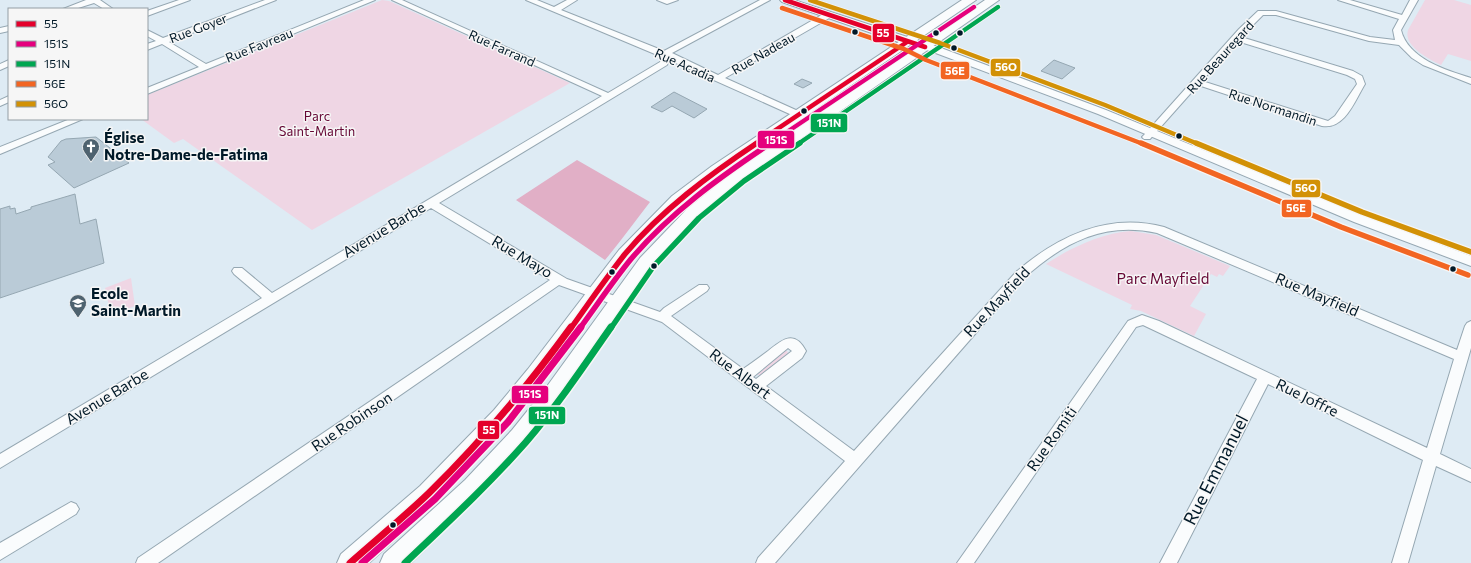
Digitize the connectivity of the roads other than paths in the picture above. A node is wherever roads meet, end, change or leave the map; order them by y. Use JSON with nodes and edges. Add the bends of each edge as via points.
{"nodes":[{"id":1,"x":95,"y":0,"type":"edge"},
{"id":2,"x":186,"y":0,"type":"edge"},
{"id":3,"x":272,"y":0,"type":"edge"},
{"id":4,"x":371,"y":0,"type":"edge"},
{"id":5,"x":396,"y":0,"type":"edge"},
{"id":6,"x":532,"y":0,"type":"edge"},
{"id":7,"x":573,"y":0,"type":"edge"},
{"id":8,"x":661,"y":0,"type":"edge"},
{"id":9,"x":674,"y":0,"type":"edge"},
{"id":10,"x":766,"y":0,"type":"edge"},
{"id":11,"x":785,"y":0,"type":"edge"},
{"id":12,"x":970,"y":0,"type":"edge"},
{"id":13,"x":993,"y":0,"type":"edge"},
{"id":14,"x":1342,"y":0,"type":"edge"},
{"id":15,"x":1414,"y":0,"type":"edge"},
{"id":16,"x":70,"y":8,"type":"edge"},
{"id":17,"x":107,"y":8,"type":"edge"},
{"id":18,"x":554,"y":10,"type":"junction"},
{"id":19,"x":148,"y":14,"type":"edge"},
{"id":20,"x":828,"y":15,"type":"junction"},
{"id":21,"x":1403,"y":18,"type":"junction"},
{"id":22,"x":148,"y":33,"type":"edge"},
{"id":23,"x":1236,"y":38,"type":"junction"},
{"id":24,"x":163,"y":41,"type":"junction"},
{"id":25,"x":907,"y":42,"type":"junction"},
{"id":26,"x":1401,"y":43,"type":"junction"},
{"id":27,"x":148,"y":47,"type":"edge"},
{"id":28,"x":923,"y":48,"type":"junction"},
{"id":29,"x":668,"y":56,"type":"junction"},
{"id":30,"x":205,"y":67,"type":"junction"},
{"id":31,"x":718,"y":79,"type":"junction"},
{"id":32,"x":1471,"y":81,"type":"edge"},
{"id":33,"x":1198,"y":82,"type":"junction"},
{"id":34,"x":148,"y":90,"type":"edge"},
{"id":35,"x":608,"y":96,"type":"junction"},
{"id":36,"x":798,"y":115,"type":"junction"},
{"id":37,"x":76,"y":120,"type":"edge"},
{"id":38,"x":815,"y":122,"type":"junction"},
{"id":39,"x":1150,"y":135,"type":"junction"},
{"id":40,"x":0,"y":151,"type":"edge"},
{"id":41,"x":430,"y":203,"type":"junction"},
{"id":42,"x":1471,"y":261,"type":"edge"},
{"id":43,"x":1471,"y":268,"type":"edge"},
{"id":44,"x":238,"y":271,"type":"dead end"},
{"id":45,"x":560,"y":279,"type":"junction"},
{"id":46,"x":703,"y":288,"type":"dead end"},
{"id":47,"x":595,"y":293,"type":"junction"},
{"id":48,"x":271,"y":299,"type":"junction"},
{"id":49,"x":619,"y":301,"type":"junction"},
{"id":50,"x":663,"y":317,"type":"junction"},
{"id":51,"x":1142,"y":320,"type":"joint"},
{"id":52,"x":1471,"y":326,"type":"edge"},
{"id":53,"x":1462,"y":357,"type":"junction"},
{"id":54,"x":743,"y":377,"type":"junction"},
{"id":55,"x":1264,"y":378,"type":"junction"},
{"id":56,"x":756,"y":387,"type":"junction"},
{"id":57,"x":1432,"y":458,"type":"junction"},
{"id":58,"x":855,"y":460,"type":"junction"},
{"id":59,"x":0,"y":462,"type":"edge"},
{"id":60,"x":1471,"y":476,"type":"edge"},
{"id":61,"x":71,"y":509,"type":"dead end"},
{"id":62,"x":0,"y":552,"type":"edge"},
{"id":63,"x":144,"y":563,"type":"edge"},
{"id":64,"x":350,"y":563,"type":"edge"},
{"id":65,"x":392,"y":563,"type":"edge"},
{"id":66,"x":764,"y":563,"type":"edge"},
{"id":67,"x":965,"y":563,"type":"edge"},
{"id":68,"x":1168,"y":563,"type":"edge"},
{"id":69,"x":1400,"y":563,"type":"edge"}],
"edges":[{"from":1,"to":16,"type":"street"},
{"from":1,"to":17,"type":"street"},
{"from":2,"to":19,"type":"street"},
{"from":3,"to":24,"type":"street","name":"Rue Goyer"},
{"from":4,"to":30,"type":"street","name":"Rue Favreau"},
{"from":5,"to":35,"type":"street","name":"Rue Farrand"},
{"from":6,"to":18,"type":"street","name":"Rue Acadia"},
{"from":7,"to":18,"type":"street"},
{"from":8,"to":9,"type":"street"},
{"from":10,"to":29,"type":"street","name":"Avenue Barbe","via":[[668,52]]},
{"from":11,"to":20,"type":"street"},
{"from":12,"to":25,"type":"main road"},
{"from":13,"to":28,"type":"main road"},
{"from":14,"to":21,"type":"street"},
{"from":15,"to":21,"type":"street"},
{"from":18,"to":29,"type":"street","name":"Rue Acadia"},
{"from":20,"to":25,"type":"street"},
{"from":20,"to":31,"type":"street","name":"Rue Nadeau"},
{"from":21,"to":26,"type":"street","via":[[1396,32]]},
{"from":22,"to":24,"type":"street"},
{"from":23,"to":26,"type":"street","name":"Rue Beauregard","via":[[1258,14],[1266,12],[1369,39]]},
{"from":23,"to":33,"type":"street","name":"Rue Beauregard"},
{"from":23,"to":33,"type":"street","name":"Rue Normandin","via":[[1350,73],[1359,78],[1361,84],[1336,122],[1328,124]]},
{"from":24,"to":27,"type":"street","name":"Rue Goyer"},
{"from":24,"to":30,"type":"street"},
{"from":25,"to":28,"type":"street"},
{"from":25,"to":36,"type":"main road"},
{"from":26,"to":32,"type":"street","via":[[1429,64]]},
{"from":28,"to":38,"type":"main road"},
{"from":28,"to":39,"type":"street"},
{"from":29,"to":31,"type":"street","name":"Rue Acadia"},
{"from":29,"to":35,"type":"street","name":"Avenue Barbe","via":[[666,61]]},
{"from":30,"to":34,"type":"street","name":"Rue Favreau"},
{"from":31,"to":36,"type":"street","name":"Rue Acadia"},
{"from":33,"to":39,"type":"street","name":"Rue Beauregard"},
{"from":35,"to":41,"type":"street","name":"Avenue Barbe"},
{"from":36,"to":38,"type":"street","name":"Rue Acadia"},
{"from":36,"to":47,"type":"main road","via":[[712,173],[678,200],[638,239]]},
{"from":37,"to":40,"type":"street"},
{"from":38,"to":49,"type":"main road","via":[[736,177],[698,208],[655,252]]},
{"from":39,"to":42,"type":"street"},
{"from":39,"to":43,"type":"street","via":[[1344,220]]},
{"from":41,"to":45,"type":"street","name":"Rue Mayo"},
{"from":41,"to":48,"type":"street","name":"Avenue Barbe"},
{"from":44,"to":48,"type":"street"},
{"from":45,"to":47,"type":"street","name":"Rue Mayo"},
{"from":45,"to":63,"type":"street","name":"Rue Robinson"},
{"from":46,"to":50,"type":"street"},
{"from":47,"to":49,"type":"street","name":"Rue Mayo"},
{"from":47,"to":64,"type":"main road","via":[[540,370],[502,416],[428,493]]},
{"from":48,"to":59,"type":"street","name":"Avenue Barbe"},
{"from":49,"to":50,"type":"street","name":"Rue Albert"},
{"from":49,"to":65,"type":"main road","via":[[520,437],[473,487]]},
{"from":50,"to":54,"type":"street","name":"Rue Albert"},
{"from":51,"to":55,"type":"street","name":"Rue Joffre"},
{"from":51,"to":67,"type":"street","name":"Rue Romiti","via":[[1132,324]]},
{"from":52,"to":53,"type":"street"},
{"from":53,"to":57,"type":"street"},
{"from":53,"to":58,"type":"street","name":"Rue Mayfield","via":[[1164,231],[1139,225],[1114,226],[1071,241],[1025,270]]},
{"from":54,"to":56,"type":"street","name":"Rue Albert"},
{"from":54,"to":56,"type":"street","via":[[784,344],[790,343],[797,347],[797,354]]},
{"from":55,"to":57,"type":"street","name":"Rue Joffre"},
{"from":55,"to":68,"type":"street","name":"Rue Emmanuel"},
{"from":56,"to":58,"type":"street","name":"Rue Albert"},
{"from":57,"to":60,"type":"street","name":"Rue Joffre"},
{"from":57,"to":69,"type":"street"},
{"from":58,"to":66,"type":"street","name":"Rue Mayfield"},
{"from":61,"to":62,"type":"street"}]}
